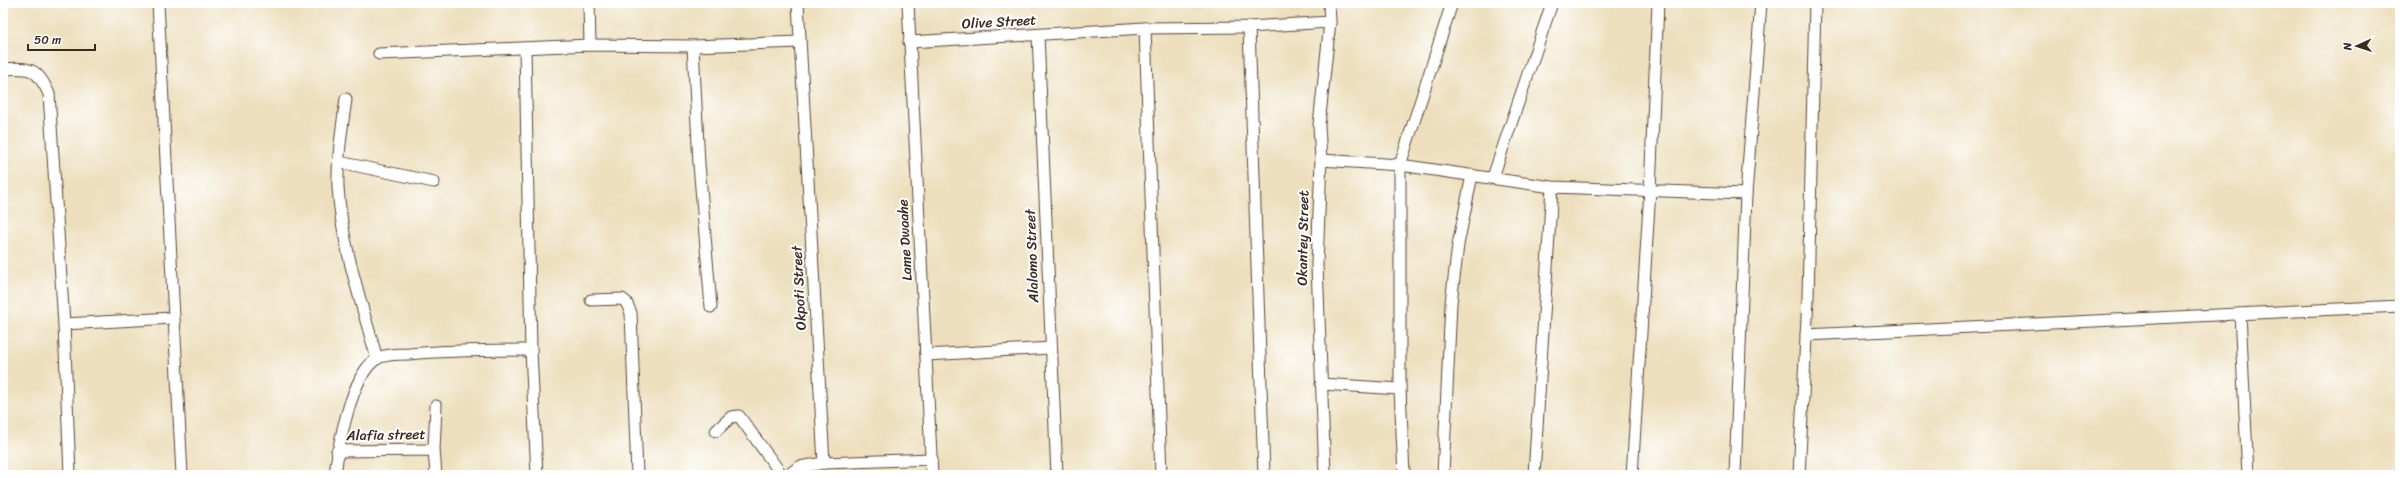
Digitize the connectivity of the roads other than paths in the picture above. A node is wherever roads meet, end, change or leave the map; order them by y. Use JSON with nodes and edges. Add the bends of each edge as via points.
{"nodes":[{"id":1,"x":158,"y":3,"type":"edge"},
{"id":2,"x":589,"y":3,"type":"edge"},
{"id":3,"x":798,"y":3,"type":"edge"},
{"id":4,"x":908,"y":3,"type":"edge"},
{"id":5,"x":1329,"y":3,"type":"edge"},
{"id":6,"x":1452,"y":3,"type":"edge"},
{"id":7,"x":1552,"y":3,"type":"edge"},
{"id":8,"x":1658,"y":3,"type":"edge"},
{"id":9,"x":1761,"y":3,"type":"edge"},
{"id":10,"x":1815,"y":3,"type":"edge"},
{"id":11,"x":1330,"y":22,"type":"junction"},
{"id":12,"x":1249,"y":27,"type":"junction"},
{"id":13,"x":1145,"y":28,"type":"junction"},
{"id":14,"x":1038,"y":35,"type":"junction"},
{"id":15,"x":800,"y":42,"type":"junction"},
{"id":16,"x":909,"y":42,"type":"junction"},
{"id":17,"x":590,"y":45,"type":"junction"},
{"id":18,"x":692,"y":46,"type":"junction"},
{"id":19,"x":525,"y":48,"type":"junction"},
{"id":20,"x":379,"y":54,"type":"dead end"},
{"id":21,"x":3,"y":69,"type":"edge"},
{"id":22,"x":346,"y":99,"type":"dead end"},
{"id":23,"x":1321,"y":160,"type":"junction"},
{"id":24,"x":339,"y":162,"type":"junction"},
{"id":25,"x":1400,"y":165,"type":"junction"},
{"id":26,"x":1472,"y":175,"type":"junction"},
{"id":27,"x":1493,"y":177,"type":"junction"},
{"id":28,"x":434,"y":182,"type":"dead end"},
{"id":29,"x":1552,"y":187,"type":"junction"},
{"id":30,"x":1650,"y":190,"type":"junction"},
{"id":31,"x":1746,"y":194,"type":"junction"},
{"id":32,"x":591,"y":300,"type":"dead end"},
{"id":33,"x":2400,"y":306,"type":"edge"},
{"id":34,"x":711,"y":307,"type":"dead end"},
{"id":35,"x":2240,"y":314,"type":"junction"},
{"id":36,"x":173,"y":318,"type":"junction"},
{"id":37,"x":64,"y":324,"type":"junction"},
{"id":38,"x":1806,"y":335,"type":"junction"},
{"id":39,"x":1051,"y":348,"type":"junction"},
{"id":40,"x":531,"y":350,"type":"junction"},
{"id":41,"x":926,"y":354,"type":"junction"},
{"id":42,"x":377,"y":359,"type":"junction"},
{"id":43,"x":1321,"y":384,"type":"junction"},
{"id":44,"x":1400,"y":389,"type":"junction"},
{"id":45,"x":436,"y":406,"type":"dead end"},
{"id":46,"x":716,"y":431,"type":"dead end"},
{"id":47,"x":434,"y":450,"type":"junction"},
{"id":48,"x":337,"y":451,"type":"junction"},
{"id":49,"x":932,"y":459,"type":"junction"},
{"id":50,"x":824,"y":463,"type":"junction"},
{"id":51,"x":70,"y":475,"type":"edge"},
{"id":52,"x":182,"y":475,"type":"edge"},
{"id":53,"x":334,"y":475,"type":"edge"},
{"id":54,"x":436,"y":475,"type":"edge"},
{"id":55,"x":537,"y":475,"type":"edge"},
{"id":56,"x":637,"y":475,"type":"edge"},
{"id":57,"x":782,"y":475,"type":"edge"},
{"id":58,"x":788,"y":475,"type":"edge"},
{"id":59,"x":932,"y":475,"type":"edge"},
{"id":60,"x":1057,"y":475,"type":"edge"},
{"id":61,"x":1161,"y":475,"type":"edge"},
{"id":62,"x":1264,"y":475,"type":"edge"},
{"id":63,"x":1325,"y":475,"type":"edge"},
{"id":64,"x":1404,"y":475,"type":"edge"},
{"id":65,"x":1443,"y":475,"type":"edge"},
{"id":66,"x":1534,"y":475,"type":"edge"},
{"id":67,"x":1632,"y":475,"type":"edge"},
{"id":68,"x":1735,"y":475,"type":"edge"},
{"id":69,"x":1799,"y":475,"type":"edge"},
{"id":70,"x":2248,"y":475,"type":"edge"}],
"edges":[{"from":1,"to":36,"type":"street"},
{"from":2,"to":17,"type":"street"},
{"from":3,"to":15,"type":"street","name":"Okpoti Street"},
{"from":4,"to":16,"type":"street","name":"Lame Dwaahe"},
{"from":5,"to":11,"type":"street","name":"Okantey Street"},
{"from":6,"to":25,"type":"street"},
{"from":7,"to":27,"type":"street"},
{"from":8,"to":30,"type":"street"},
{"from":9,"to":31,"type":"street"},
{"from":10,"to":38,"type":"street"},
{"from":11,"to":12,"type":"street","name":"Olive Street"},
{"from":11,"to":23,"type":"street","name":"Okantey Street","via":[[1319,126]]},
{"from":12,"to":13,"type":"street","name":"Olive Street"},
{"from":12,"to":62,"type":"street"},
{"from":13,"to":14,"type":"street","name":"Olive Street"},
{"from":13,"to":61,"type":"street"},
{"from":14,"to":16,"type":"street","name":"Olive Street"},
{"from":14,"to":39,"type":"street","name":"Alalomo Street"},
{"from":15,"to":18,"type":"street"},
{"from":15,"to":50,"type":"street","name":"Okpoti Street"},
{"from":16,"to":41,"type":"street","name":"Lame Dwaahe"},
{"from":17,"to":18,"type":"street"},
{"from":17,"to":19,"type":"street"},
{"from":18,"to":34,"type":"street"},
{"from":19,"to":20,"type":"street"},
{"from":19,"to":40,"type":"street"},
{"from":21,"to":37,"type":"street","via":[[27,68],[36,73],[49,94]]},
{"from":22,"to":24,"type":"street"},
{"from":23,"to":25,"type":"street"},
{"from":23,"to":43,"type":"street","name":"Okantey Street","via":[[1317,265]]},
{"from":24,"to":28,"type":"street"},
{"from":24,"to":42,"type":"street","via":[[338,188],[347,240]]},
{"from":25,"to":26,"type":"street"},
{"from":25,"to":44,"type":"street"},
{"from":26,"to":27,"type":"street"},
{"from":26,"to":65,"type":"street","via":[[1458,245],[1451,303]]},
{"from":27,"to":29,"type":"street"},
{"from":29,"to":30,"type":"street"},
{"from":29,"to":66,"type":"street"},
{"from":30,"to":31,"type":"street"},
{"from":30,"to":67,"type":"street"},
{"from":31,"to":68,"type":"street"},
{"from":32,"to":56,"type":"street","via":[[622,299],[631,313]]},
{"from":33,"to":35,"type":"street"},
{"from":35,"to":38,"type":"street"},
{"from":35,"to":70,"type":"street"},
{"from":36,"to":37,"type":"street"},
{"from":36,"to":52,"type":"street"},
{"from":37,"to":51,"type":"street"},
{"from":38,"to":69,"type":"street"},
{"from":39,"to":41,"type":"street"},
{"from":39,"to":60,"type":"street","name":"Alalomo Street"},
{"from":40,"to":42,"type":"street","via":[[456,350],[394,355]]},
{"from":40,"to":55,"type":"street"},
{"from":41,"to":49,"type":"street","name":"Lame Dwaahe"},
{"from":42,"to":48,"type":"street","via":[[367,369],[348,408]]},
{"from":43,"to":44,"type":"street"},
{"from":43,"to":63,"type":"street","name":"Okantey Street"},
{"from":44,"to":64,"type":"street"},
{"from":45,"to":47,"type":"street"},
{"from":46,"to":57,"type":"street","via":[[731,417],[739,416]]},
{"from":47,"to":48,"type":"street","name":"Alafia street"},
{"from":47,"to":54,"type":"street","name":"Alafia street"},
{"from":48,"to":53,"type":"street"},
{"from":49,"to":50,"type":"street"},
{"from":49,"to":59,"type":"street","name":"Lame Dwaahe"},
{"from":50,"to":58,"type":"street","via":[[799,467]]}]}
